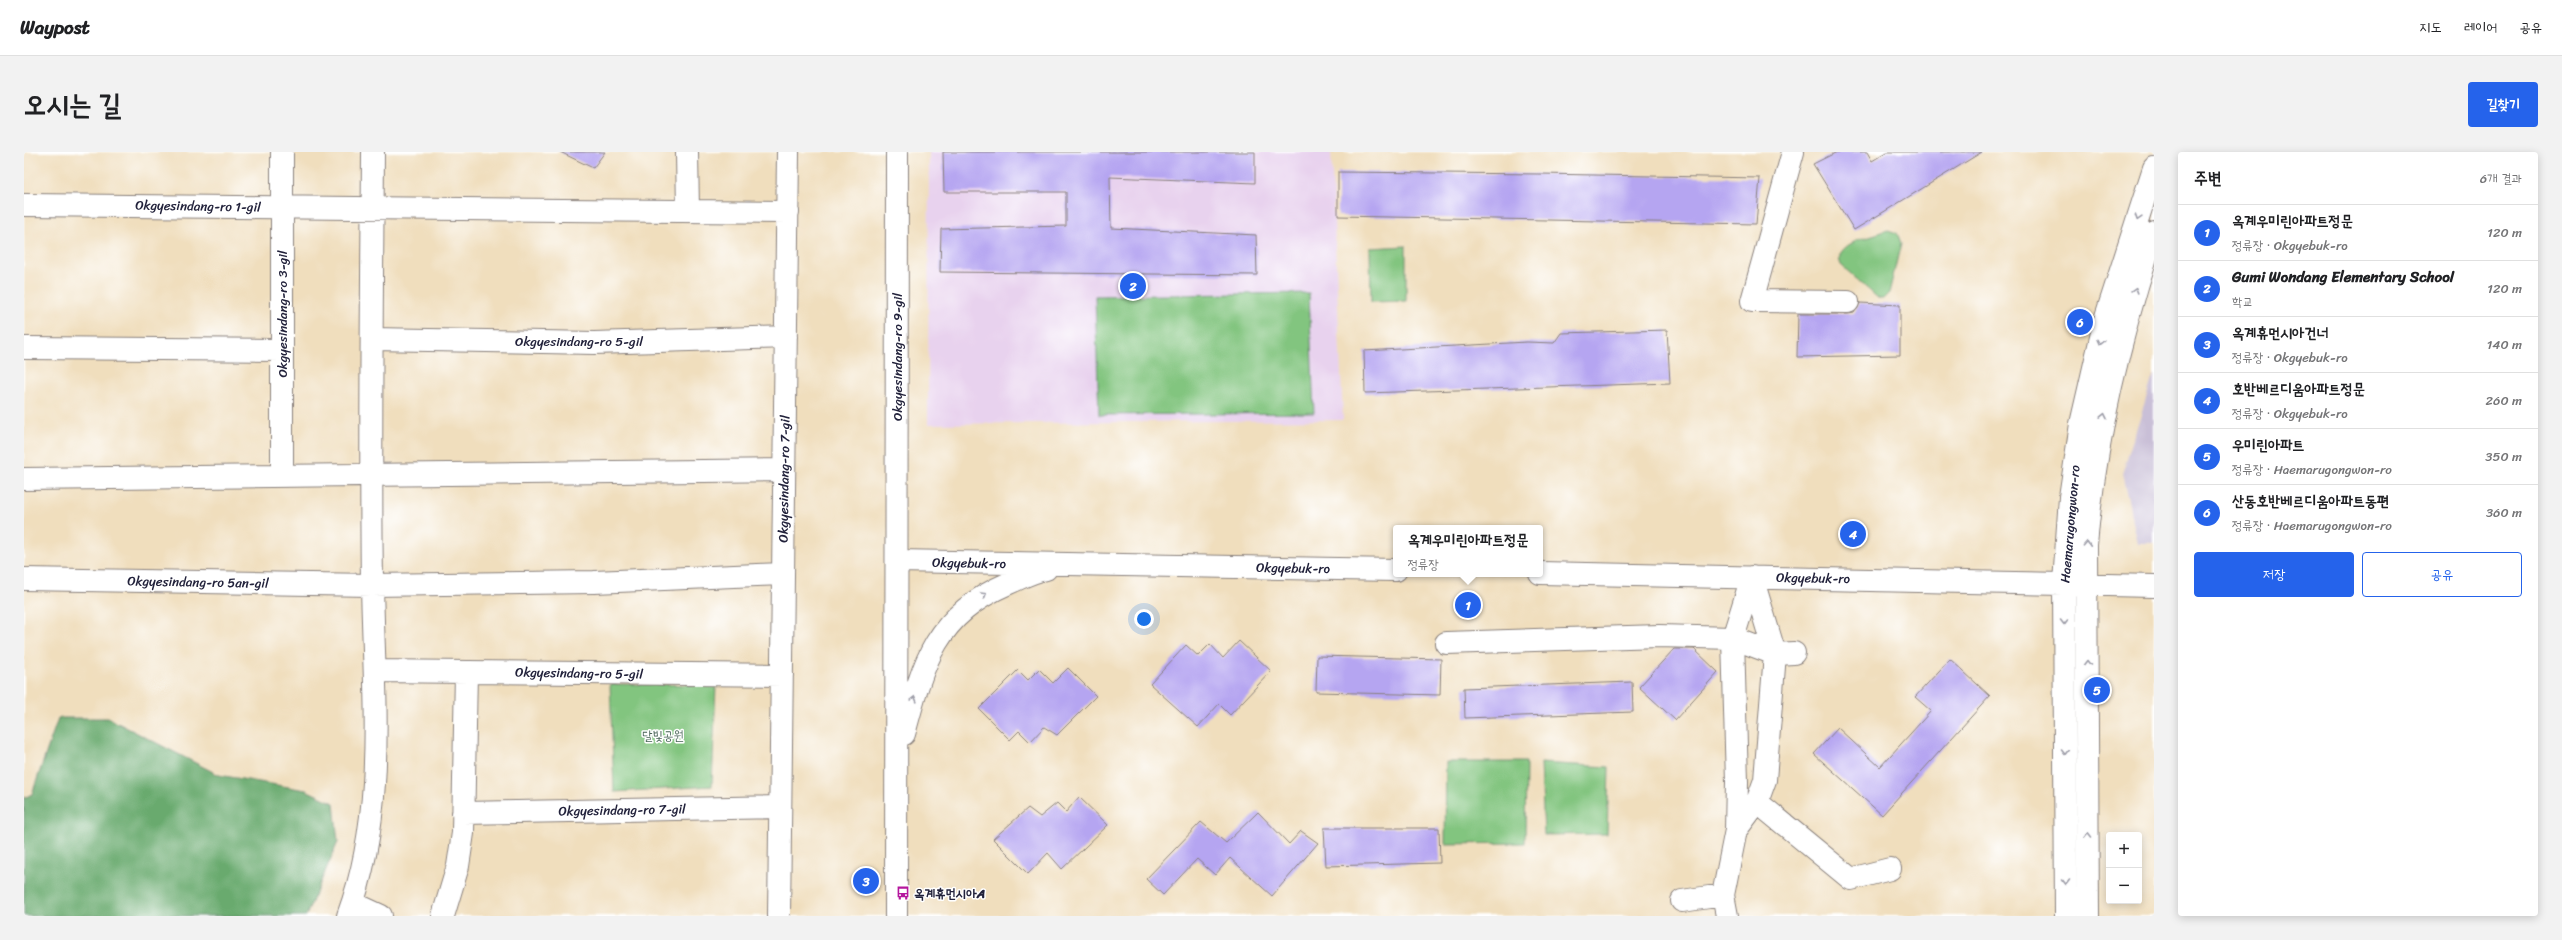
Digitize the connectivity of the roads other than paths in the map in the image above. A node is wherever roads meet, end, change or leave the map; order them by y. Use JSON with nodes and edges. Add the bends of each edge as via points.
{"nodes":[{"id":1,"x":282,"y":152,"type":"edge"},
{"id":2,"x":373,"y":152,"type":"edge"},
{"id":3,"x":687,"y":152,"type":"edge"},
{"id":4,"x":788,"y":152,"type":"edge"},
{"id":5,"x":897,"y":152,"type":"edge"},
{"id":6,"x":1793,"y":152,"type":"edge"},
{"id":7,"x":2154,"y":168,"type":"edge"},
{"id":8,"x":24,"y":205,"type":"edge"},
{"id":9,"x":282,"y":207,"type":"junction"},
{"id":10,"x":373,"y":208,"type":"junction"},
{"id":11,"x":688,"y":211,"type":"junction"},
{"id":12,"x":788,"y":212,"type":"junction"},
{"id":13,"x":2154,"y":232,"type":"edge"},
{"id":14,"x":1848,"y":302,"type":"dead end"},
{"id":15,"x":786,"y":337,"type":"junction"},
{"id":16,"x":372,"y":339,"type":"junction"},
{"id":17,"x":24,"y":348,"type":"edge"},
{"id":18,"x":282,"y":350,"type":"junction"},
{"id":19,"x":784,"y":470,"type":"junction"},
{"id":20,"x":372,"y":475,"type":"junction"},
{"id":21,"x":282,"y":476,"type":"junction"},
{"id":22,"x":24,"y":478,"type":"edge"},
{"id":23,"x":897,"y":562,"type":"junction"},
{"id":24,"x":1081,"y":564,"type":"junction"},
{"id":25,"x":1393,"y":570,"type":"edge"},
{"id":26,"x":1543,"y":573,"type":"edge"},
{"id":27,"x":783,"y":574,"type":"junction"},
{"id":28,"x":1752,"y":577,"type":"junction"},
{"id":29,"x":24,"y":579,"type":"edge"},
{"id":30,"x":2064,"y":583,"type":"junction"},
{"id":31,"x":2086,"y":583,"type":"junction"},
{"id":32,"x":372,"y":585,"type":"junction"},
{"id":33,"x":2154,"y":586,"type":"edge"},
{"id":34,"x":1734,"y":638,"type":"junction"},
{"id":35,"x":1446,"y":643,"type":"dead end"},
{"id":36,"x":1784,"y":654,"type":"junction"},
{"id":37,"x":375,"y":671,"type":"junction"},
{"id":38,"x":466,"y":672,"type":"junction"},
{"id":39,"x":782,"y":675,"type":"junction"},
{"id":40,"x":897,"y":764,"type":"junction"},
{"id":41,"x":1757,"y":802,"type":"junction"},
{"id":42,"x":780,"y":807,"type":"junction"},
{"id":43,"x":463,"y":813,"type":"junction"},
{"id":44,"x":1736,"y":830,"type":"junction"},
{"id":45,"x":1890,"y":869,"type":"dead end"},
{"id":46,"x":1682,"y":901,"type":"dead end"},
{"id":47,"x":1725,"y":906,"type":"edge"},
{"id":48,"x":351,"y":909,"type":"edge"},
{"id":49,"x":381,"y":916,"type":"edge"},
{"id":50,"x":443,"y":916,"type":"edge"},
{"id":51,"x":779,"y":916,"type":"edge"},
{"id":52,"x":896,"y":916,"type":"edge"},
{"id":53,"x":2066,"y":916,"type":"edge"},
{"id":54,"x":2088,"y":916,"type":"edge"}],
"edges":[{"from":1,"to":9,"type":"street","name":"Okgyesindang-ro 3-gil"},
{"from":2,"to":10,"type":"street"},
{"from":3,"to":11,"type":"street"},
{"from":4,"to":12,"type":"street","name":"Okgyesindang-ro 7-gil"},
{"from":5,"to":23,"type":"street","name":"Okgyesindang-ro 9-gil"},
{"from":6,"to":14,"type":"street","via":[[1752,301]]},
{"from":7,"to":30,"type":"street","name":"Haemarugongwon-ro","one_way":true,"via":[[2105,320],[2080,424],[2070,496]]},
{"from":8,"to":9,"type":"street","name":"Okgyesindang-ro 1-gil"},
{"from":9,"to":10,"type":"street","name":"Okgyesindang-ro 1-gil"},
{"from":9,"to":18,"type":"street","name":"Okgyesindang-ro 3-gil"},
{"from":10,"to":11,"type":"street"},
{"from":10,"to":16,"type":"street"},
{"from":11,"to":12,"type":"street"},
{"from":12,"to":15,"type":"street","name":"Okgyesindang-ro 7-gil"},
{"from":31,"to":13,"type":"street","name":"Haemarugongwon-ro","one_way":true,"via":[[2090,499],[2100,439],[2114,370]]},
{"from":15,"to":16,"type":"street","name":"Okgyesindang-ro 5-gil","via":[[594,343]]},
{"from":15,"to":19,"type":"street","name":"Okgyesindang-ro 7-gil"},
{"from":16,"to":20,"type":"street"},
{"from":17,"to":18,"type":"street"},
{"from":18,"to":21,"type":"street","name":"Okgyesindang-ro 3-gil"},
{"from":19,"to":20,"type":"street"},
{"from":19,"to":27,"type":"street","name":"Okgyesindang-ro 7-gil"},
{"from":20,"to":21,"type":"street"},
{"from":20,"to":32,"type":"street"},
{"from":21,"to":22,"type":"street"},
{"from":23,"to":24,"type":"street","name":"Okgyebuk-ro"},
{"from":23,"to":40,"type":"street"},
{"from":24,"to":25,"type":"street","name":"Okgyebuk-ro"},
{"from":40,"to":24,"type":"street","one_way":true,"via":[[920,676],[928,656],[957,615],[995,588],[1037,570]]},
{"from":26,"to":28,"type":"street","name":"Okgyebuk-ro"},
{"from":27,"to":32,"type":"street","via":[[594,582]]},
{"from":27,"to":39,"type":"street","name":"Okgyesindang-ro 7-gil"},
{"from":28,"to":30,"type":"street","name":"Okgyebuk-ro"},
{"from":28,"to":34,"type":"street"},
{"from":28,"to":36,"type":"street"},
{"from":29,"to":32,"type":"street","name":"Okgyesindang-ro 5an-gil"},
{"from":30,"to":31,"type":"street","name":"Okgyebuk-ro"},
{"from":30,"to":53,"type":"street","name":"Haemarugongwon-ro","one_way":true},
{"from":31,"to":33,"type":"street","name":"Okgyebuk-ro"},
{"from":54,"to":31,"type":"street","name":"Haemarugongwon-ro","one_way":true},
{"from":32,"to":37,"type":"street"},
{"from":34,"to":35,"type":"street","via":[[1659,636]]},
{"from":34,"to":36,"type":"street"},
{"from":34,"to":44,"type":"street"},
{"from":36,"to":41,"type":"street","via":[[1765,780]]},
{"from":37,"to":38,"type":"street","name":"Okgyesindang-ro 5-gil"},
{"from":37,"to":48,"type":"street","via":[[375,776],[372,822],[367,856]]},
{"from":38,"to":39,"type":"street","name":"Okgyesindang-ro 5-gil"},
{"from":38,"to":43,"type":"street"},
{"from":39,"to":42,"type":"street","name":"Okgyesindang-ro 7-gil"},
{"from":40,"to":52,"type":"street"},
{"from":41,"to":44,"type":"street"},
{"from":41,"to":45,"type":"street","via":[[1851,879]]},
{"from":42,"to":43,"type":"street","name":"Okgyesindang-ro 7-gil"},
{"from":42,"to":51,"type":"street","name":"Okgyesindang-ro 7-gil"},
{"from":43,"to":50,"type":"street","via":[[458,866]]},
{"from":44,"to":47,"type":"street"},
{"from":46,"to":47,"type":"street"},
{"from":48,"to":49,"type":"street"}]}
